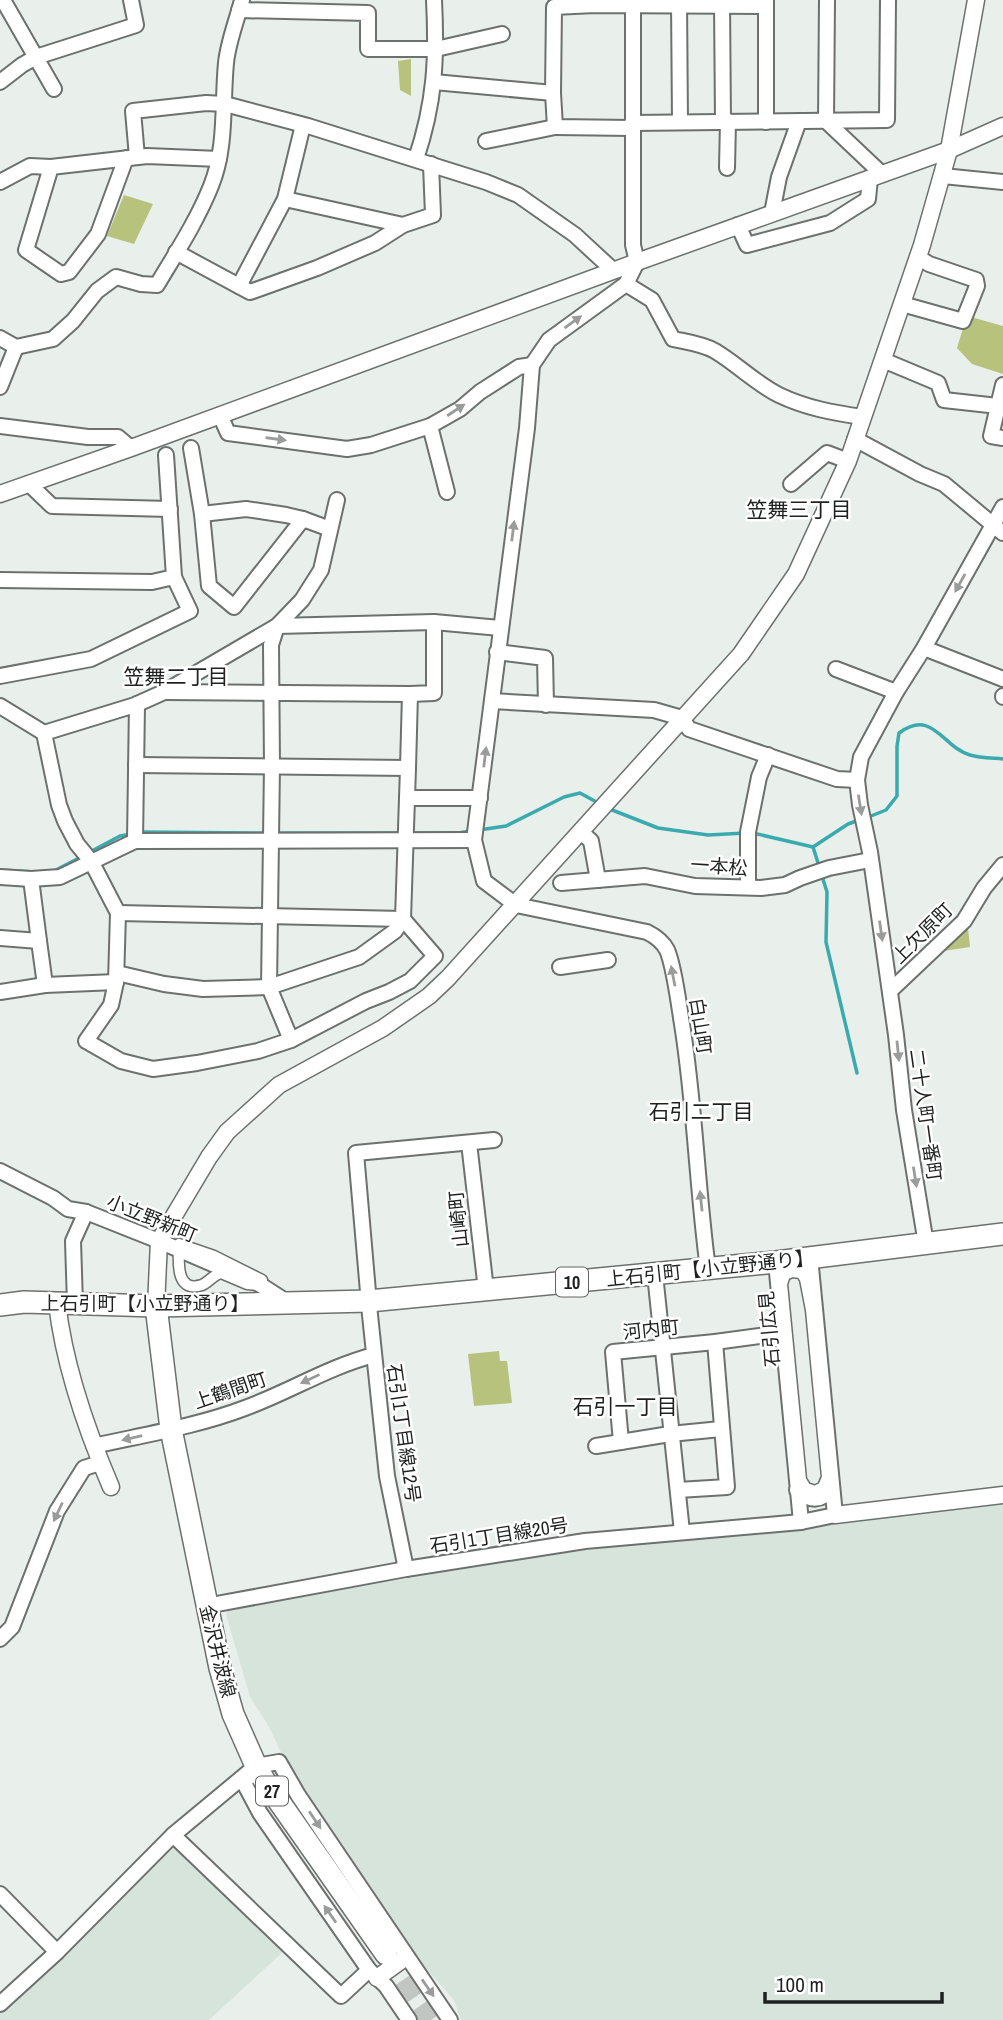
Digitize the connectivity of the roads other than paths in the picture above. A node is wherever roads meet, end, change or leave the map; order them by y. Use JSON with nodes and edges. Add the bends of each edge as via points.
{"nodes":[{"id":1,"x":3,"y":0,"type":"edge"},
{"id":2,"x":131,"y":0,"type":"edge"},
{"id":3,"x":434,"y":0,"type":"edge"},
{"id":4,"x":827,"y":0,"type":"edge"},
{"id":5,"x":888,"y":0,"type":"edge"},
{"id":6,"x":976,"y":0,"type":"edge"},
{"id":7,"x":633,"y":3,"type":"edge"},
{"id":8,"x":679,"y":3,"type":"edge"},
{"id":9,"x":722,"y":3,"type":"edge"},
{"id":10,"x":766,"y":3,"type":"edge"},
{"id":11,"x":240,"y":5,"type":"edge"},
{"id":12,"x":502,"y":34,"type":"dead end"},
{"id":13,"x":436,"y":49,"type":"junction"},
{"id":14,"x":36,"y":57,"type":"junction"},
{"id":15,"x":0,"y":82,"type":"edge"},
{"id":16,"x":434,"y":82,"type":"junction"},
{"id":17,"x":54,"y":89,"type":"dead end"},
{"id":18,"x":553,"y":93,"type":"junction"},
{"id":19,"x":225,"y":104,"type":"junction"},
{"id":20,"x":725,"y":121,"type":"junction"},
{"id":21,"x":799,"y":121,"type":"junction"},
{"id":22,"x":826,"y":121,"type":"junction"},
{"id":23,"x":680,"y":122,"type":"junction"},
{"id":24,"x":766,"y":122,"type":"junction"},
{"id":25,"x":303,"y":125,"type":"junction"},
{"id":26,"x":632,"y":125,"type":"junction"},
{"id":27,"x":1003,"y":126,"type":"edge"},
{"id":28,"x":555,"y":127,"type":"junction"},
{"id":29,"x":486,"y":141,"type":"dead end"},
{"id":30,"x":949,"y":150,"type":"junction"},
{"id":31,"x":132,"y":157,"type":"junction"},
{"id":32,"x":219,"y":159,"type":"junction"},
{"id":33,"x":416,"y":159,"type":"junction"},
{"id":34,"x":431,"y":164,"type":"junction"},
{"id":35,"x":51,"y":167,"type":"junction"},
{"id":36,"x":727,"y":169,"type":"dead end"},
{"id":37,"x":876,"y":176,"type":"junction"},
{"id":38,"x":943,"y":176,"type":"junction"},
{"id":39,"x":1,"y":180,"type":"edge"},
{"id":40,"x":1003,"y":182,"type":"edge"},
{"id":41,"x":285,"y":199,"type":"junction"},
{"id":42,"x":772,"y":213,"type":"junction"},
{"id":43,"x":403,"y":225,"type":"junction"},
{"id":44,"x":738,"y":225,"type":"junction"},
{"id":45,"x":176,"y":252,"type":"junction"},
{"id":46,"x":918,"y":257,"type":"junction"},
{"id":47,"x":637,"y":262,"type":"junction"},
{"id":48,"x":614,"y":271,"type":"junction"},
{"id":49,"x":626,"y":285,"type":"junction"},
{"id":50,"x":239,"y":286,"type":"junction"},
{"id":51,"x":902,"y":304,"type":"junction"},
{"id":52,"x":0,"y":338,"type":"edge"},
{"id":53,"x":16,"y":348,"type":"junction"},
{"id":54,"x":883,"y":360,"type":"junction"},
{"id":55,"x":532,"y":365,"type":"junction"},
{"id":56,"x":1003,"y":384,"type":"edge"},
{"id":57,"x":0,"y":387,"type":"edge"},
{"id":58,"x":998,"y":406,"type":"junction"},
{"id":59,"x":220,"y":415,"type":"junction"},
{"id":60,"x":863,"y":417,"type":"junction"},
{"id":61,"x":0,"y":426,"type":"edge"},
{"id":62,"x":430,"y":426,"type":"junction"},
{"id":63,"x":1003,"y":438,"type":"edge"},
{"id":64,"x":855,"y":439,"type":"junction"},
{"id":65,"x":191,"y":447,"type":"dead end"},
{"id":66,"x":131,"y":448,"type":"junction"},
{"id":67,"x":166,"y":455,"type":"dead end"},
{"id":68,"x":848,"y":461,"type":"junction"},
{"id":69,"x":29,"y":484,"type":"junction"},
{"id":70,"x":791,"y":484,"type":"dead end"},
{"id":71,"x":447,"y":492,"type":"dead end"},
{"id":72,"x":0,"y":494,"type":"edge"},
{"id":73,"x":337,"y":500,"type":"dead end"},
{"id":74,"x":1003,"y":507,"type":"edge"},
{"id":75,"x":170,"y":509,"type":"junction"},
{"id":76,"x":202,"y":514,"type":"junction"},
{"id":77,"x":303,"y":519,"type":"junction"},
{"id":78,"x":330,"y":528,"type":"junction"},
{"id":79,"x":998,"y":528,"type":"edge"},
{"id":80,"x":174,"y":577,"type":"junction"},
{"id":81,"x":0,"y":580,"type":"edge"},
{"id":82,"x":434,"y":622,"type":"junction"},
{"id":83,"x":277,"y":626,"type":"junction"},
{"id":84,"x":500,"y":628,"type":"junction"},
{"id":85,"x":923,"y":648,"type":"junction"},
{"id":86,"x":497,"y":652,"type":"junction"},
{"id":87,"x":836,"y":669,"type":"dead end"},
{"id":88,"x":0,"y":676,"type":"edge"},
{"id":89,"x":1003,"y":679,"type":"edge"},
{"id":90,"x":164,"y":692,"type":"junction"},
{"id":91,"x":896,"y":692,"type":"junction"},
{"id":92,"x":271,"y":694,"type":"junction"},
{"id":93,"x":410,"y":694,"type":"junction"},
{"id":94,"x":492,"y":701,"type":"junction"},
{"id":95,"x":137,"y":704,"type":"junction"},
{"id":96,"x":546,"y":705,"type":"junction"},
{"id":97,"x":0,"y":706,"type":"edge"},
{"id":98,"x":682,"y":718,"type":"junction"},
{"id":99,"x":44,"y":733,"type":"junction"},
{"id":100,"x":768,"y":755,"type":"junction"},
{"id":101,"x":136,"y":765,"type":"junction"},
{"id":102,"x":272,"y":765,"type":"junction"},
{"id":103,"x":408,"y":768,"type":"junction"},
{"id":104,"x":857,"y":780,"type":"junction"},
{"id":105,"x":407,"y":798,"type":"junction"},
{"id":106,"x":480,"y":798,"type":"junction"},
{"id":107,"x":581,"y":832,"type":"junction"},
{"id":108,"x":270,"y":840,"type":"junction"},
{"id":109,"x":474,"y":840,"type":"junction"},
{"id":110,"x":135,"y":841,"type":"junction"},
{"id":111,"x":406,"y":841,"type":"junction"},
{"id":112,"x":91,"y":861,"type":"junction"},
{"id":113,"x":871,"y":861,"type":"junction"},
{"id":114,"x":1003,"y":864,"type":"edge"},
{"id":115,"x":0,"y":877,"type":"edge"},
{"id":116,"x":31,"y":878,"type":"junction"},
{"id":117,"x":598,"y":880,"type":"junction"},
{"id":118,"x":561,"y":883,"type":"dead end"},
{"id":119,"x":748,"y":887,"type":"junction"},
{"id":120,"x":516,"y":905,"type":"junction"},
{"id":121,"x":118,"y":914,"type":"junction"},
{"id":122,"x":269,"y":916,"type":"junction"},
{"id":123,"x":403,"y":919,"type":"junction"},
{"id":124,"x":0,"y":938,"type":"edge"},
{"id":125,"x":39,"y":941,"type":"junction"},
{"id":126,"x":608,"y":960,"type":"dead end"},
{"id":127,"x":560,"y":967,"type":"dead end"},
{"id":128,"x":116,"y":977,"type":"junction"},
{"id":129,"x":45,"y":985,"type":"junction"},
{"id":130,"x":269,"y":987,"type":"junction"},
{"id":131,"x":890,"y":991,"type":"junction"},
{"id":132,"x":0,"y":992,"type":"edge"},
{"id":133,"x":291,"y":1040,"type":"junction"},
{"id":134,"x":494,"y":1140,"type":"dead end"},
{"id":135,"x":469,"y":1143,"type":"junction"},
{"id":136,"x":0,"y":1171,"type":"edge"},
{"id":137,"x":86,"y":1212,"type":"junction"},
{"id":138,"x":1003,"y":1234,"type":"edge"},
{"id":139,"x":159,"y":1241,"type":"junction"},
{"id":140,"x":926,"y":1244,"type":"junction"},
{"id":141,"x":179,"y":1250,"type":"junction"},
{"id":142,"x":810,"y":1257,"type":"junction"},
{"id":143,"x":776,"y":1262,"type":"junction"},
{"id":144,"x":708,"y":1269,"type":"junction"},
{"id":145,"x":654,"y":1274,"type":"junction"},
{"id":146,"x":259,"y":1284,"type":"junction"},
{"id":147,"x":486,"y":1290,"type":"junction"},
{"id":148,"x":369,"y":1301,"type":"junction"},
{"id":149,"x":66,"y":1303,"type":"junction"},
{"id":150,"x":289,"y":1303,"type":"junction"},
{"id":151,"x":1,"y":1305,"type":"edge"},
{"id":152,"x":156,"y":1306,"type":"junction"},
{"id":153,"x":782,"y":1332,"type":"junction"},
{"id":154,"x":715,"y":1342,"type":"junction"},
{"id":155,"x":662,"y":1347,"type":"junction"},
{"id":156,"x":374,"y":1355,"type":"junction"},
{"id":157,"x":171,"y":1429,"type":"junction"},
{"id":158,"x":721,"y":1429,"type":"junction"},
{"id":159,"x":670,"y":1434,"type":"junction"},
{"id":160,"x":621,"y":1442,"type":"junction"},
{"id":161,"x":94,"y":1446,"type":"junction"},
{"id":162,"x":596,"y":1446,"type":"dead end"},
{"id":163,"x":100,"y":1462,"type":"junction"},
{"id":164,"x":829,"y":1482,"type":"junction"},
{"id":165,"x":111,"y":1487,"type":"dead end"},
{"id":166,"x":678,"y":1490,"type":"junction"},
{"id":167,"x":797,"y":1490,"type":"junction"},
{"id":168,"x":1003,"y":1495,"type":"edge"},
{"id":169,"x":835,"y":1515,"type":"junction"},
{"id":170,"x":801,"y":1522,"type":"junction"},
{"id":171,"x":682,"y":1532,"type":"junction"},
{"id":172,"x":406,"y":1569,"type":"junction"},
{"id":173,"x":206,"y":1606,"type":"junction"},
{"id":174,"x":0,"y":1639,"type":"edge"},
{"id":175,"x":256,"y":1766,"type":"junction"},
{"id":176,"x":173,"y":1835,"type":"junction"},
{"id":177,"x":0,"y":1894,"type":"edge"},
{"id":178,"x":57,"y":1952,"type":"junction"},
{"id":179,"x":396,"y":1955,"type":"junction"},
{"id":180,"x":373,"y":1974,"type":"junction"},
{"id":181,"x":0,"y":2004,"type":"edge"},
{"id":182,"x":409,"y":2020,"type":"edge"},
{"id":183,"x":450,"y":2020,"type":"edge"}],
"edges":[{"from":1,"to":14,"type":"street"},
{"from":2,"to":14,"type":"street","via":[[136,25]]},
{"from":3,"to":13,"type":"street"},
{"from":4,"to":22,"type":"street"},
{"from":5,"to":22,"type":"street","via":[[887,120]]},
{"from":6,"to":30,"type":"street"},
{"from":7,"to":8,"type":"street"},
{"from":7,"to":18,"type":"street","via":[[554,7]]},
{"from":7,"to":26,"type":"street"},
{"from":8,"to":9,"type":"street"},
{"from":8,"to":23,"type":"street"},
{"from":9,"to":10,"type":"street"},
{"from":9,"to":20,"type":"street"},
{"from":10,"to":24,"type":"street"},
{"from":11,"to":13,"type":"street","via":[[368,13],[368,49]]},
{"from":11,"to":19,"type":"street","via":[[226,61]]},
{"from":12,"to":13,"type":"street"},
{"from":13,"to":16,"type":"street"},
{"from":14,"to":15,"type":"street"},
{"from":14,"to":17,"type":"street"},
{"from":16,"to":18,"type":"street"},
{"from":16,"to":33,"type":"street"},
{"from":18,"to":28,"type":"street"},
{"from":19,"to":25,"type":"street"},
{"from":19,"to":31,"type":"street","via":[[133,111]]},
{"from":19,"to":32,"type":"street"},
{"from":20,"to":23,"type":"street"},
{"from":20,"to":24,"type":"street"},
{"from":20,"to":36,"type":"street"},
{"from":21,"to":22,"type":"street"},
{"from":21,"to":24,"type":"street"},
{"from":21,"to":42,"type":"street"},
{"from":22,"to":37,"type":"street"},
{"from":23,"to":26,"type":"street"},
{"from":25,"to":33,"type":"street"},
{"from":25,"to":41,"type":"street"},
{"from":26,"to":28,"type":"street"},
{"from":26,"to":47,"type":"street"},
{"from":27,"to":30,"type":"street"},
{"from":28,"to":29,"type":"street"},
{"from":30,"to":37,"type":"street"},
{"from":30,"to":38,"type":"street"},
{"from":31,"to":32,"type":"street"},
{"from":31,"to":35,"type":"street"},
{"from":31,"to":35,"type":"street","via":[[98,234],[69,272],[61,274],[26,250]]},
{"from":32,"to":45,"type":"street","via":[[212,185]]},
{"from":33,"to":34,"type":"street"},
{"from":34,"to":43,"type":"street","via":[[433,215]]},
{"from":34,"to":48,"type":"street","via":[[518,195],[575,235]]},
{"from":35,"to":39,"type":"street","via":[[30,166]]},
{"from":37,"to":42,"type":"street"},
{"from":37,"to":44,"type":"street","via":[[868,200],[830,223],[747,245]]},
{"from":38,"to":40,"type":"street"},
{"from":38,"to":46,"type":"street"},
{"from":41,"to":43,"type":"street"},
{"from":41,"to":50,"type":"street"},
{"from":42,"to":44,"type":"street"},
{"from":43,"to":50,"type":"street","via":[[375,243],[317,268],[250,292]]},
{"from":44,"to":47,"type":"street"},
{"from":45,"to":50,"type":"street"},
{"from":45,"to":53,"type":"street","via":[[157,285],[116,277],[96,291],[53,339]]},
{"from":46,"to":51,"type":"street"},
{"from":46,"to":51,"type":"street","via":[[976,280],[977,286],[963,321]]},
{"from":47,"to":48,"type":"street"},
{"from":47,"to":49,"type":"street"},
{"from":48,"to":59,"type":"street"},
{"from":55,"to":49,"type":"street","one_way":true,"via":[[549,340]]},
{"from":49,"to":60,"type":"street","via":[[652,300],[673,339],[712,349],[785,397],[828,412]]},
{"from":51,"to":54,"type":"street"},
{"from":52,"to":53,"type":"street"},
{"from":53,"to":57,"type":"street"},
{"from":54,"to":58,"type":"street","via":[[938,383],[944,400]]},
{"from":54,"to":60,"type":"street"},
{"from":62,"to":55,"type":"street","one_way":true,"via":[[519,367]]},
{"from":84,"to":55,"type":"street","one_way":true},
{"from":56,"to":58,"type":"street"},
{"from":58,"to":63,"type":"street","via":[[991,436]]},
{"from":59,"to":62,"type":"street","one_way":true,"via":[[228,433],[347,449]]},
{"from":59,"to":66,"type":"street"},
{"from":60,"to":64,"type":"street"},
{"from":61,"to":66,"type":"street","via":[[118,437]]},
{"from":62,"to":71,"type":"street"},
{"from":64,"to":68,"type":"street"},
{"from":64,"to":79,"type":"street","via":[[944,484]]},
{"from":65,"to":76,"type":"street"},
{"from":66,"to":69,"type":"street"},
{"from":67,"to":75,"type":"street"},
{"from":68,"to":70,"type":"street","via":[[827,453]]},
{"from":68,"to":98,"type":"street","via":[[796,574],[741,654]]},
{"from":69,"to":72,"type":"street"},
{"from":69,"to":75,"type":"street","via":[[52,506]]},
{"from":73,"to":78,"type":"street"},
{"from":74,"to":79,"type":"street","name":"二十人町一番町"},
{"from":75,"to":80,"type":"street"},
{"from":76,"to":77,"type":"street","via":[[246,509]]},
{"from":76,"to":77,"type":"street","via":[[209,586],[234,607]]},
{"from":77,"to":78,"type":"street"},
{"from":78,"to":83,"type":"street","via":[[321,570],[302,600]]},
{"from":79,"to":85,"type":"street","name":"二十人町一番町","one_way":true},
{"from":80,"to":81,"type":"street","via":[[152,582]]},
{"from":80,"to":88,"type":"street","via":[[190,611],[91,659]]},
{"from":82,"to":83,"type":"street"},
{"from":82,"to":84,"type":"street"},
{"from":82,"to":93,"type":"street","via":[[434,693]]},
{"from":83,"to":90,"type":"street"},
{"from":83,"to":92,"type":"street","via":[[271,645]]},
{"from":84,"to":86,"type":"street"},
{"from":85,"to":89,"type":"street"},
{"from":85,"to":91,"type":"street","name":"二十人町一番町"},
{"from":86,"to":94,"type":"street"},
{"from":86,"to":96,"type":"street","via":[[545,658]]},
{"from":87,"to":91,"type":"street"},
{"from":90,"to":92,"type":"street"},
{"from":90,"to":95,"type":"street"},
{"from":91,"to":104,"type":"street","name":"二十人町一番町","via":[[861,757]]},
{"from":92,"to":93,"type":"street"},
{"from":92,"to":102,"type":"street"},
{"from":93,"to":103,"type":"street"},
{"from":94,"to":96,"type":"street"},
{"from":106,"to":94,"type":"street","one_way":true},
{"from":95,"to":99,"type":"street"},
{"from":95,"to":101,"type":"street"},
{"from":96,"to":98,"type":"street","via":[[654,710]]},
{"from":97,"to":99,"type":"street"},
{"from":98,"to":100,"type":"street","via":[[690,729]]},
{"from":98,"to":107,"type":"street"},
{"from":99,"to":112,"type":"street","via":[[59,805],[77,845]]},
{"from":100,"to":104,"type":"street","via":[[837,779]]},
{"from":100,"to":119,"type":"street","via":[[748,832]]},
{"from":101,"to":102,"type":"street"},
{"from":101,"to":110,"type":"street"},
{"from":102,"to":103,"type":"street"},
{"from":102,"to":108,"type":"street"},
{"from":103,"to":105,"type":"street"},
{"from":104,"to":113,"type":"street","name":"二十人町一番町","one_way":true},
{"from":105,"to":106,"type":"street"},
{"from":105,"to":111,"type":"street"},
{"from":106,"to":109,"type":"street"},
{"from":107,"to":117,"type":"street","via":[[591,841]]},
{"from":107,"to":120,"type":"street"},
{"from":108,"to":110,"type":"street"},
{"from":108,"to":111,"type":"street"},
{"from":108,"to":122,"type":"street"},
{"from":109,"to":111,"type":"street"},
{"from":109,"to":120,"type":"street","via":[[484,881]]},
{"from":110,"to":112,"type":"street"},
{"from":111,"to":123,"type":"street"},
{"from":112,"to":116,"type":"street","via":[[60,877]]},
{"from":112,"to":121,"type":"street"},
{"from":113,"to":119,"type":"street","name":"一本松","via":[[830,868],[785,885]]},
{"from":113,"to":131,"type":"street","name":"二十人町一番町","one_way":true},
{"from":114,"to":131,"type":"street","name":"上欠原町","via":[[964,921]]},
{"from":115,"to":116,"type":"street"},
{"from":116,"to":125,"type":"street"},
{"from":117,"to":118,"type":"street","name":"一本松"},
{"from":117,"to":119,"type":"street","name":"一本松","via":[[645,876],[695,886]]},
{"from":120,"to":139,"type":"street","via":[[429,996],[383,1028],[279,1086],[227,1132]]},
{"from":144,"to":120,"type":"street","name":"白山町","one_way":true,"via":[[690,1076],[667,949],[648,932]]},
{"from":121,"to":122,"type":"street"},
{"from":121,"to":128,"type":"street"},
{"from":122,"to":123,"type":"street"},
{"from":122,"to":130,"type":"street"},
{"from":123,"to":130,"type":"street","via":[[395,931],[359,957]]},
{"from":123,"to":133,"type":"street","via":[[435,956],[410,981]]},
{"from":124,"to":125,"type":"street"},
{"from":125,"to":129,"type":"street"},
{"from":126,"to":127,"type":"street"},
{"from":128,"to":129,"type":"street"},
{"from":128,"to":130,"type":"street","via":[[203,989]]},
{"from":128,"to":133,"type":"street","via":[[111,1005],[86,1041],[121,1061],[153,1069],[258,1051]]},
{"from":129,"to":132,"type":"street"},
{"from":130,"to":133,"type":"street"},
{"from":131,"to":140,"type":"street","name":"二十人町一番町","one_way":true},
{"from":134,"to":135,"type":"street"},
{"from":135,"to":147,"type":"street","name":"山崎町"},
{"from":135,"to":148,"type":"street","name":"石引1丁目線12号","via":[[356,1153]]},
{"from":136,"to":137,"type":"street","name":"小立野新町","via":[[68,1209]]},
{"from":137,"to":139,"type":"street","name":"小立野新町"},
{"from":137,"to":149,"type":"street","via":[[73,1241]]},
{"from":138,"to":140,"type":"main road","number":"10"},
{"from":139,"to":141,"type":"street","name":"小立野新町"},
{"from":139,"to":152,"type":"street"},
{"from":140,"to":142,"type":"main road","name":"上石引町【小立野通り】","number":"10"},
{"from":141,"to":146,"type":"street","name":"小立野新町"},
{"from":141,"to":146,"type":"street","via":[[179,1273],[187,1284],[200,1285],[221,1273]]},
{"from":142,"to":143,"type":"main road","name":"上石引町【小立野通り】","number":"10"},
{"from":142,"to":164,"type":"street"},
{"from":143,"to":144,"type":"main road","name":"上石引町【小立野通り】","number":"10"},
{"from":143,"to":153,"type":"street"},
{"from":144,"to":145,"type":"main road","name":"上石引町【小立野通り】","number":"10"},
{"from":145,"to":147,"type":"main road","name":"上石引町【小立野通り】","number":"10"},
{"from":145,"to":155,"type":"street"},
{"from":146,"to":150,"type":"street","name":"小立野新町"},
{"from":147,"to":148,"type":"main road","name":"上石引町【小立野通り】","number":"10"},
{"from":148,"to":150,"type":"main road","number":"10"},
{"from":148,"to":156,"type":"street","name":"石引1丁目線12号"},
{"from":149,"to":151,"type":"main road","name":"上石引町【小立野通り】","number":"10"},
{"from":149,"to":152,"type":"main road","name":"上石引町【小立野通り】","number":"10"},
{"from":149,"to":161,"type":"street","via":[[61,1336]]},
{"from":150,"to":152,"type":"main road","name":"上石引町【小立野通り】","number":"10"},
{"from":152,"to":157,"type":"main road","name":"金沢井波線","number":"27"},
{"from":153,"to":154,"type":"street","name":"河内町"},
{"from":153,"to":167,"type":"street"},
{"from":154,"to":155,"type":"street","name":"河内町"},
{"from":154,"to":158,"type":"street"},
{"from":155,"to":159,"type":"street"},
{"from":155,"to":160,"type":"street","name":"河内町","via":[[613,1352]]},
{"from":156,"to":157,"type":"street","name":"上鶴間町","one_way":true,"via":[[243,1409]]},
{"from":156,"to":172,"type":"street","name":"石引1丁目線12号","via":[[387,1476]]},
{"from":157,"to":161,"type":"street","name":"上鶴間町","one_way":true},
{"from":157,"to":173,"type":"main road","name":"金沢井波線","number":"27"},
{"from":158,"to":159,"type":"street"},
{"from":158,"to":166,"type":"street","via":[[727,1487]]},
{"from":159,"to":160,"type":"street"},
{"from":159,"to":166,"type":"street"},
{"from":160,"to":162,"type":"street"},
{"from":161,"to":163,"type":"street"},
{"from":163,"to":165,"type":"street"},
{"from":163,"to":174,"type":"street","one_way":true,"via":[[84,1468],[57,1511],[12,1628]]},
{"from":164,"to":164,"type":"street","name":"石引広見","via":[[815,1491],[804,1487],[801,1480],[782,1284],[792,1272],[805,1279]]},
{"from":164,"to":167,"type":"street","via":[[824,1497],[817,1499]]},
{"from":164,"to":169,"type":"street"},
{"from":166,"to":171,"type":"street"},
{"from":167,"to":170,"type":"street"},
{"from":168,"to":169,"type":"street"},
{"from":169,"to":170,"type":"street","name":"石引1丁目線20号"},
{"from":170,"to":171,"type":"street","name":"石引1丁目線20号"},
{"from":171,"to":172,"type":"street","name":"石引1丁目線20号","via":[[585,1541]]},
{"from":172,"to":173,"type":"street","name":"石引1丁目線20号"},
{"from":173,"to":175,"type":"main road","name":"金沢井波線","number":"27","via":[[233,1714]]},
{"from":175,"to":176,"type":"street"},
{"from":175,"to":179,"type":"main road","name":"金沢井波線","number":"27"},
{"from":175,"to":179,"type":"street","one_way":true,"via":[[279,1762]]},
{"from":180,"to":175,"type":"street","one_way":true,"via":[[249,1793],[244,1783]]},
{"from":176,"to":178,"type":"street"},
{"from":176,"to":180,"type":"street","via":[[341,1996]]},
{"from":177,"to":178,"type":"street"},
{"from":178,"to":181,"type":"street"},
{"from":179,"to":180,"type":"street"},
{"from":179,"to":183,"type":"street","one_way":true},
{"from":180,"to":182,"type":"street"}]}
